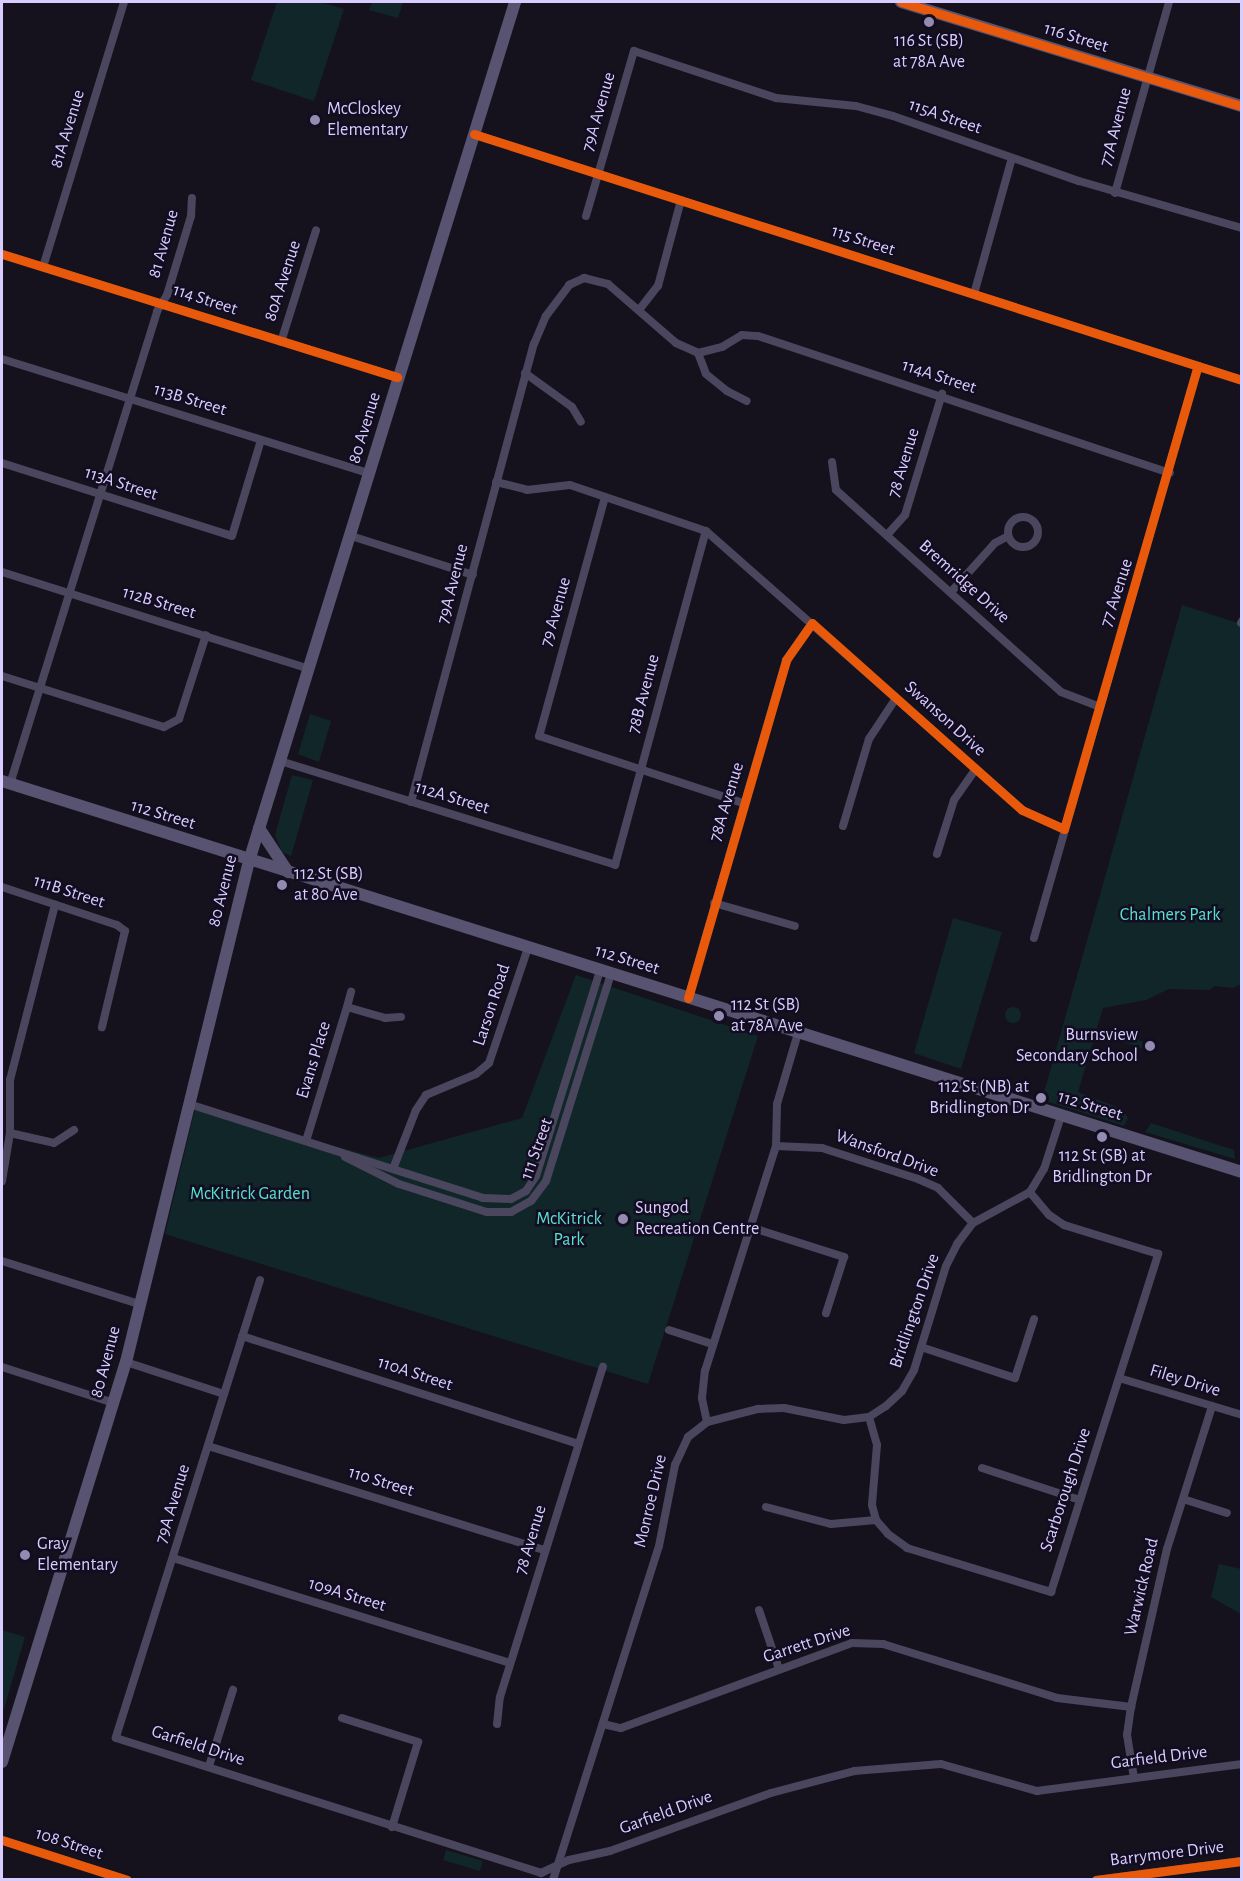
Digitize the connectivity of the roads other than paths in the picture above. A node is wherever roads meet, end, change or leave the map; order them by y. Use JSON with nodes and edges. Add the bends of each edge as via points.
{"nodes":[{"id":1,"x":124,"y":2,"type":"edge"},
{"id":2,"x":515,"y":2,"type":"edge"},
{"id":3,"x":901,"y":2,"type":"edge"},
{"id":4,"x":1169,"y":2,"type":"edge"},
{"id":5,"x":634,"y":51,"type":"joint"},
{"id":6,"x":1146,"y":77,"type":"junction"},
{"id":7,"x":1242,"y":106,"type":"edge"},
{"id":8,"x":474,"y":134,"type":"junction"},
{"id":9,"x":1012,"y":158,"type":"junction"},
{"id":10,"x":598,"y":174,"type":"junction"},
{"id":11,"x":1115,"y":193,"type":"junction"},
{"id":12,"x":192,"y":198,"type":"dead end"},
{"id":13,"x":681,"y":200,"type":"junction"},
{"id":14,"x":586,"y":216,"type":"dead end"},
{"id":15,"x":1242,"y":228,"type":"edge"},
{"id":16,"x":316,"y":230,"type":"dead end"},
{"id":17,"x":2,"y":255,"type":"edge"},
{"id":18,"x":43,"y":267,"type":"junction"},
{"id":19,"x":974,"y":294,"type":"junction"},
{"id":20,"x":161,"y":304,"type":"junction"},
{"id":21,"x":639,"y":310,"type":"junction"},
{"id":22,"x":281,"y":342,"type":"junction"},
{"id":23,"x":698,"y":353,"type":"junction"},
{"id":24,"x":2,"y":359,"type":"edge"},
{"id":25,"x":1198,"y":366,"type":"junction"},
{"id":26,"x":525,"y":373,"type":"junction"},
{"id":27,"x":397,"y":377,"type":"junction"},
{"id":28,"x":1242,"y":380,"type":"edge"},
{"id":29,"x":942,"y":394,"type":"junction"},
{"id":30,"x":129,"y":399,"type":"junction"},
{"id":31,"x":747,"y":400,"type":"dead end"},
{"id":32,"x":581,"y":422,"type":"dead end"},
{"id":33,"x":261,"y":440,"type":"junction"},
{"id":34,"x":832,"y":462,"type":"dead end"},
{"id":35,"x":2,"y":463,"type":"edge"},
{"id":36,"x":1170,"y":472,"type":"junction"},
{"id":37,"x":368,"y":473,"type":"junction"},
{"id":38,"x":496,"y":482,"type":"junction"},
{"id":39,"x":99,"y":495,"type":"junction"},
{"id":40,"x":605,"y":496,"type":"junction"},
{"id":41,"x":706,"y":531,"type":"junction"},
{"id":42,"x":348,"y":535,"type":"junction"},
{"id":43,"x":887,"y":536,"type":"junction"},
{"id":44,"x":1008,"y":536,"type":"dead end"},
{"id":45,"x":2,"y":572,"type":"edge"},
{"id":46,"x":473,"y":575,"type":"junction"},
{"id":47,"x":68,"y":592,"type":"junction"},
{"id":48,"x":951,"y":592,"type":"junction"},
{"id":49,"x":812,"y":623,"type":"junction"},
{"id":50,"x":206,"y":635,"type":"junction"},
{"id":51,"x":307,"y":668,"type":"junction"},
{"id":52,"x":2,"y":676,"type":"edge"},
{"id":53,"x":39,"y":689,"type":"junction"},
{"id":54,"x":896,"y":698,"type":"junction"},
{"id":55,"x":1098,"y":706,"type":"junction"},
{"id":56,"x":280,"y":761,"type":"junction"},
{"id":57,"x":640,"y":770,"type":"junction"},
{"id":58,"x":976,"y":770,"type":"junction"},
{"id":59,"x":6,"y":783,"type":"edge"},
{"id":60,"x":411,"y":802,"type":"junction"},
{"id":61,"x":743,"y":803,"type":"junction"},
{"id":62,"x":843,"y":826,"type":"dead end"},
{"id":63,"x":259,"y":828,"type":"junction"},
{"id":64,"x":1064,"y":829,"type":"junction"},
{"id":65,"x":937,"y":854,"type":"dead end"},
{"id":66,"x":249,"y":861,"type":"junction"},
{"id":67,"x":615,"y":865,"type":"joint"},
{"id":68,"x":289,"y":873,"type":"junction"},
{"id":69,"x":2,"y":887,"type":"edge"},
{"id":70,"x":714,"y":903,"type":"junction"},
{"id":71,"x":55,"y":905,"type":"junction"},
{"id":72,"x":795,"y":926,"type":"dead end"},
{"id":73,"x":1034,"y":938,"type":"dead end"},
{"id":74,"x":528,"y":948,"type":"junction"},
{"id":75,"x":606,"y":972,"type":"junction"},
{"id":76,"x":351,"y":992,"type":"dead end"},
{"id":77,"x":688,"y":998,"type":"junction"},
{"id":78,"x":347,"y":1007,"type":"junction"},
{"id":79,"x":401,"y":1017,"type":"dead end"},
{"id":80,"x":102,"y":1028,"type":"dead end"},
{"id":81,"x":798,"y":1033,"type":"junction"},
{"id":82,"x":189,"y":1104,"type":"junction"},
{"id":83,"x":1061,"y":1116,"type":"junction"},
{"id":84,"x":74,"y":1131,"type":"dead end"},
{"id":85,"x":10,"y":1133,"type":"junction"},
{"id":86,"x":306,"y":1141,"type":"junction"},
{"id":87,"x":776,"y":1146,"type":"junction"},
{"id":88,"x":337,"y":1151,"type":"junction"},
{"id":89,"x":393,"y":1169,"type":"junction"},
{"id":90,"x":1242,"y":1172,"type":"edge"},
{"id":91,"x":2,"y":1181,"type":"edge"},
{"id":92,"x":1030,"y":1192,"type":"junction"},
{"id":93,"x":973,"y":1223,"type":"junction"},
{"id":94,"x":750,"y":1227,"type":"junction"},
{"id":95,"x":2,"y":1261,"type":"edge"},
{"id":96,"x":260,"y":1280,"type":"dead end"},
{"id":97,"x":139,"y":1304,"type":"junction"},
{"id":98,"x":826,"y":1313,"type":"dead end"},
{"id":99,"x":1034,"y":1319,"type":"dead end"},
{"id":100,"x":669,"y":1330,"type":"dead end"},
{"id":101,"x":242,"y":1336,"type":"junction"},
{"id":102,"x":712,"y":1344,"type":"junction"},
{"id":103,"x":921,"y":1347,"type":"junction"},
{"id":104,"x":126,"y":1362,"type":"junction"},
{"id":105,"x":2,"y":1367,"type":"edge"},
{"id":106,"x":603,"y":1367,"type":"dead end"},
{"id":107,"x":1119,"y":1378,"type":"junction"},
{"id":108,"x":225,"y":1394,"type":"junction"},
{"id":109,"x":114,"y":1403,"type":"junction"},
{"id":110,"x":1212,"y":1406,"type":"junction"},
{"id":111,"x":1242,"y":1416,"type":"edge"},
{"id":112,"x":869,"y":1417,"type":"junction"},
{"id":113,"x":707,"y":1422,"type":"junction"},
{"id":114,"x":578,"y":1444,"type":"junction"},
{"id":115,"x":208,"y":1446,"type":"junction"},
{"id":116,"x":981,"y":1468,"type":"dead end"},
{"id":117,"x":1182,"y":1499,"type":"junction"},
{"id":118,"x":1080,"y":1500,"type":"junction"},
{"id":119,"x":766,"y":1507,"type":"dead end"},
{"id":120,"x":1227,"y":1514,"type":"dead end"},
{"id":121,"x":876,"y":1520,"type":"junction"},
{"id":122,"x":545,"y":1550,"type":"junction"},
{"id":123,"x":173,"y":1558,"type":"junction"},
{"id":124,"x":759,"y":1610,"type":"dead end"},
{"id":125,"x":510,"y":1664,"type":"junction"},
{"id":126,"x":779,"y":1669,"type":"junction"},
{"id":127,"x":233,"y":1690,"type":"dead end"},
{"id":128,"x":1131,"y":1707,"type":"junction"},
{"id":129,"x":342,"y":1718,"type":"dead end"},
{"id":130,"x":497,"y":1724,"type":"dead end"},
{"id":131,"x":603,"y":1724,"type":"junction"},
{"id":132,"x":116,"y":1738,"type":"joint"},
{"id":133,"x":2,"y":1762,"type":"edge"},
{"id":134,"x":1242,"y":1764,"type":"edge"},
{"id":135,"x":209,"y":1766,"type":"junction"},
{"id":136,"x":1134,"y":1778,"type":"junction"},
{"id":137,"x":392,"y":1827,"type":"junction"},
{"id":138,"x":2,"y":1840,"type":"edge"},
{"id":139,"x":1242,"y":1861,"type":"edge"},
{"id":140,"x":558,"y":1865,"type":"junction"},
{"id":141,"x":127,"y":1880,"type":"edge"},
{"id":142,"x":553,"y":1880,"type":"edge"},
{"id":143,"x":1096,"y":1880,"type":"edge"}],
"edges":[{"from":1,"to":18,"type":"street","name":"81A Avenue"},
{"from":2,"to":8,"type":"street","name":"80 Avenue"},
{"from":3,"to":6,"type":"street","name":"116 Street"},
{"from":4,"to":6,"type":"street","name":"77A Avenue"},
{"from":5,"to":9,"type":"street","name":"115A Street","via":[[776,98],[856,106]]},
{"from":5,"to":10,"type":"street","name":"79A Avenue"},
{"from":6,"to":7,"type":"street","name":"116 Street"},
{"from":6,"to":11,"type":"street","name":"77A Avenue"},
{"from":8,"to":10,"type":"street","name":"115 Street"},
{"from":8,"to":27,"type":"street","name":"80 Avenue"},
{"from":9,"to":11,"type":"street","name":"115A Street"},
{"from":9,"to":19,"type":"street"},
{"from":10,"to":13,"type":"street","name":"115 Street"},
{"from":10,"to":14,"type":"street","name":"79A Avenue"},
{"from":11,"to":15,"type":"street","name":"115A Street"},
{"from":12,"to":20,"type":"street","name":"81 Avenue","via":[[191,216]]},
{"from":13,"to":19,"type":"street","name":"115 Street"},
{"from":13,"to":21,"type":"street","via":[[658,286]]},
{"from":16,"to":22,"type":"street","name":"80A Avenue"},
{"from":17,"to":18,"type":"street","name":"114 Street"},
{"from":18,"to":20,"type":"street","name":"114 Street"},
{"from":19,"to":25,"type":"street","name":"115 Street"},
{"from":20,"to":22,"type":"street","name":"114 Street"},
{"from":20,"to":30,"type":"street","name":"81 Avenue"},
{"from":21,"to":23,"type":"street","via":[[676,343]]},
{"from":21,"to":26,"type":"street","name":"79A Avenue","via":[[608,284],[584,278],[569,285],[546,316]]},
{"from":22,"to":27,"type":"street","name":"114 Street"},
{"from":23,"to":29,"type":"street","name":"114A Street","via":[[722,347],[742,335],[758,336]]},
{"from":23,"to":31,"type":"street","via":[[706,374],[727,391]]},
{"from":24,"to":30,"type":"street","name":"113B Street"},
{"from":25,"to":28,"type":"street","name":"115 Street"},
{"from":25,"to":36,"type":"street","name":"77 Avenue"},
{"from":26,"to":32,"type":"street","via":[[572,406]]},
{"from":26,"to":38,"type":"street","name":"79A Avenue"},
{"from":27,"to":37,"type":"street","name":"80 Avenue"},
{"from":29,"to":36,"type":"street","name":"114A Street"},
{"from":29,"to":43,"type":"street","name":"78 Avenue","via":[[905,515]]},
{"from":30,"to":33,"type":"street","name":"113B Street"},
{"from":30,"to":39,"type":"street","name":"81 Avenue"},
{"from":33,"to":37,"type":"street","name":"113B Street"},
{"from":33,"to":39,"type":"street","name":"113A Street","via":[[232,536]]},
{"from":34,"to":43,"type":"street","name":"Bremridge Drive","via":[[836,490]]},
{"from":35,"to":39,"type":"street","name":"113A Street"},
{"from":36,"to":55,"type":"street","name":"77 Avenue"},
{"from":37,"to":42,"type":"street","name":"80 Avenue"},
{"from":38,"to":40,"type":"street","name":"Swanson Drive","via":[[527,490],[570,485]]},
{"from":38,"to":46,"type":"street","name":"79A Avenue"},
{"from":39,"to":47,"type":"street","name":"81 Avenue"},
{"from":40,"to":41,"type":"street","name":"Swanson Drive"},
{"from":40,"to":57,"type":"street","name":"79 Avenue","via":[[539,736]]},
{"from":41,"to":49,"type":"street","name":"Swanson Drive"},
{"from":41,"to":57,"type":"street","name":"78B Avenue"},
{"from":42,"to":46,"type":"street"},
{"from":42,"to":51,"type":"street","name":"80 Avenue"},
{"from":43,"to":48,"type":"street","name":"Bremridge Drive"},
{"from":44,"to":48,"type":"street","via":[[995,543]]},
{"from":45,"to":47,"type":"street","name":"112B Street"},
{"from":46,"to":60,"type":"street","name":"79A Avenue"},
{"from":47,"to":50,"type":"street","name":"112B Street"},
{"from":47,"to":53,"type":"street","name":"81 Avenue"},
{"from":48,"to":55,"type":"street","name":"Bremridge Drive","via":[[1061,692]]},
{"from":49,"to":54,"type":"street","name":"Swanson Drive"},
{"from":49,"to":61,"type":"street","name":"78A Avenue","via":[[786,660]]},
{"from":50,"to":51,"type":"street","name":"112B Street"},
{"from":50,"to":53,"type":"street","via":[[179,719],[164,727]]},
{"from":51,"to":56,"type":"street","name":"80 Avenue"},
{"from":52,"to":53,"type":"street"},
{"from":53,"to":59,"type":"street","name":"81 Avenue"},
{"from":54,"to":58,"type":"street","name":"Swanson Drive"},
{"from":54,"to":62,"type":"street","via":[[869,739]]},
{"from":55,"to":64,"type":"street","name":"77 Avenue"},
{"from":56,"to":60,"type":"street","name":"112A Street"},
{"from":56,"to":63,"type":"street","name":"80 Avenue"},
{"from":57,"to":61,"type":"street"},
{"from":57,"to":67,"type":"street","name":"78B Avenue"},
{"from":58,"to":64,"type":"street","name":"Swanson Drive","via":[[1022,810]]},
{"from":58,"to":65,"type":"street","via":[[954,800]]},
{"from":59,"to":66,"type":"street","name":"112 Street"},
{"from":60,"to":67,"type":"street","name":"112A Street"},
{"from":61,"to":70,"type":"street","name":"78A Avenue"},
{"from":63,"to":66,"type":"street","name":"80 Avenue"},
{"from":63,"to":68,"type":"street"},
{"from":64,"to":73,"type":"street","name":"77 Avenue"},
{"from":66,"to":68,"type":"street","name":"112 Street"},
{"from":66,"to":82,"type":"street","name":"80 Avenue"},
{"from":68,"to":74,"type":"street","name":"112 Street"},
{"from":69,"to":71,"type":"street","name":"111B Street"},
{"from":70,"to":72,"type":"street"},
{"from":70,"to":77,"type":"street","name":"78A Avenue"},
{"from":71,"to":80,"type":"street","name":"111B Street","via":[[117,925],[125,932]]},
{"from":71,"to":85,"type":"street","via":[[10,1080]]},
{"from":74,"to":75,"type":"street","name":"112 Street"},
{"from":74,"to":89,"type":"street","name":"Larson Road","via":[[493,1056],[476,1074],[426,1095],[416,1110]]},
{"from":75,"to":77,"type":"street","name":"112 Street"},
{"from":75,"to":88,"type":"street","name":"111 Street","via":[[548,1174],[543,1188],[531,1201],[511,1212],[486,1212],[399,1184]]},
{"from":75,"to":89,"type":"street","name":"111 Street","via":[[536,1176],[526,1191],[511,1199],[492,1200]]},
{"from":76,"to":78,"type":"street"},
{"from":77,"to":81,"type":"street","name":"112 Street"},
{"from":78,"to":79,"type":"street","name":"Evans Place","via":[[385,1018]]},
{"from":78,"to":86,"type":"street","name":"Evans Place"},
{"from":81,"to":83,"type":"street","name":"112 Street"},
{"from":81,"to":87,"type":"street","via":[[777,1104]]},
{"from":82,"to":86,"type":"street","name":"111 Street"},
{"from":82,"to":97,"type":"street","name":"80 Avenue"},
{"from":83,"to":90,"type":"street","name":"112 Street"},
{"from":83,"to":92,"type":"street","via":[[1044,1169]]},
{"from":84,"to":85,"type":"street","via":[[54,1143]]},
{"from":85,"to":91,"type":"street"},
{"from":86,"to":88,"type":"street","name":"111 Street"},
{"from":87,"to":93,"type":"street","name":"Wansford Drive","via":[[822,1148],[918,1179],[938,1188]]},
{"from":87,"to":94,"type":"street"},
{"from":88,"to":89,"type":"street","name":"111 Street"},
{"from":92,"to":93,"type":"street","name":"Bridlington Drive"},
{"from":92,"to":107,"type":"street","name":"Scarborough Drive","via":[[1049,1215],[1064,1225],[1158,1254]]},
{"from":93,"to":103,"type":"street","name":"Bridlington Drive","via":[[946,1266]]},
{"from":94,"to":98,"type":"street","via":[[844,1257]]},
{"from":94,"to":102,"type":"street"},
{"from":95,"to":97,"type":"street"},
{"from":96,"to":101,"type":"street","name":"79A Avenue"},
{"from":97,"to":104,"type":"street","name":"80 Avenue"},
{"from":99,"to":103,"type":"street","via":[[1015,1378]]},
{"from":100,"to":102,"type":"street"},
{"from":101,"to":108,"type":"street","name":"79A Avenue"},
{"from":101,"to":114,"type":"street","name":"110A Street"},
{"from":102,"to":113,"type":"street","via":[[702,1386]]},
{"from":103,"to":112,"type":"street","name":"Bridlington Drive","via":[[902,1391]]},
{"from":104,"to":108,"type":"street"},
{"from":104,"to":109,"type":"street","name":"80 Avenue"},
{"from":105,"to":109,"type":"street"},
{"from":106,"to":114,"type":"street","name":"78 Avenue"},
{"from":107,"to":110,"type":"street","name":"Filey Drive"},
{"from":107,"to":118,"type":"street","name":"Scarborough Drive"},
{"from":108,"to":115,"type":"street","name":"79A Avenue"},
{"from":109,"to":133,"type":"street","name":"80 Avenue"},
{"from":110,"to":111,"type":"street","name":"Filey Drive"},
{"from":110,"to":117,"type":"street","name":"Warwick Road"},
{"from":112,"to":113,"type":"street","via":[[835,1420],[784,1408],[758,1409]]},
{"from":112,"to":121,"type":"street","via":[[877,1445],[871,1487]]},
{"from":113,"to":131,"type":"street","name":"Monroe Drive","via":[[688,1437],[675,1465],[659,1546]]},
{"from":114,"to":122,"type":"street","name":"78 Avenue"},
{"from":115,"to":122,"type":"street","name":"110 Street"},
{"from":115,"to":123,"type":"street","name":"79A Avenue"},
{"from":116,"to":118,"type":"street"},
{"from":117,"to":120,"type":"street"},
{"from":117,"to":128,"type":"street","name":"Warwick Road"},
{"from":118,"to":121,"type":"street","name":"Scarborough Drive","via":[[1051,1592],[907,1548]]},
{"from":119,"to":121,"type":"street","via":[[831,1524]]},
{"from":122,"to":125,"type":"street","name":"78 Avenue"},
{"from":123,"to":125,"type":"street","name":"109A Street"},
{"from":123,"to":132,"type":"street","name":"79A Avenue"},
{"from":124,"to":126,"type":"street"},
{"from":125,"to":130,"type":"street","name":"78 Avenue"},
{"from":126,"to":128,"type":"street","name":"Garrett Drive","via":[[852,1643],[883,1644],[1057,1698]]},
{"from":126,"to":131,"type":"street","name":"Garrett Drive","via":[[621,1728]]},
{"from":127,"to":135,"type":"street"},
{"from":128,"to":136,"type":"street","name":"Warwick Road","via":[[1127,1735]]},
{"from":129,"to":137,"type":"street","via":[[418,1742]]},
{"from":131,"to":140,"type":"street","name":"Monroe Drive"},
{"from":132,"to":135,"type":"street","name":"Garfield Drive"},
{"from":134,"to":136,"type":"street","name":"Garfield Drive"},
{"from":135,"to":137,"type":"street","name":"Garfield Drive"},
{"from":136,"to":140,"type":"street","name":"Garfield Drive","via":[[1037,1791],[941,1764],[854,1771],[771,1793],[610,1851]]},
{"from":137,"to":140,"type":"street","name":"Garfield Drive","via":[[541,1873]]},
{"from":138,"to":141,"type":"street","name":"108 Street"},
{"from":139,"to":143,"type":"street","name":"Barrymore Drive"},
{"from":140,"to":142,"type":"street","name":"Monroe Drive"}]}
